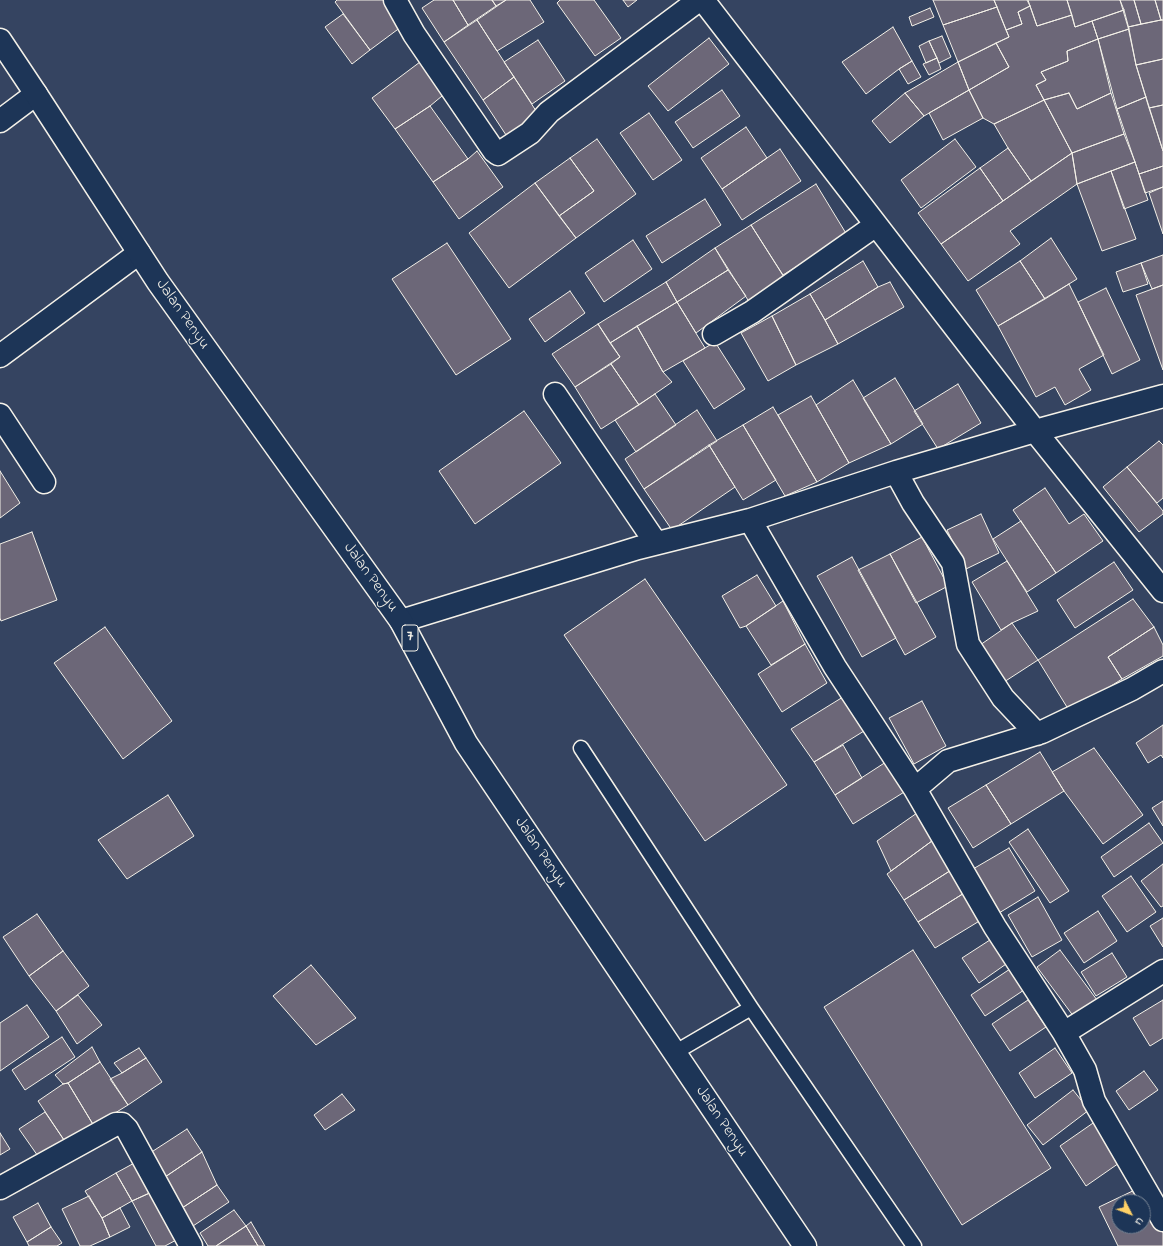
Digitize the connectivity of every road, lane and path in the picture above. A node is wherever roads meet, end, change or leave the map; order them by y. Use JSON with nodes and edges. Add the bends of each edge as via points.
{"nodes":[{"id":1,"x":395,"y":0,"type":"edge"},
{"id":2,"x":699,"y":0,"type":"edge"},
{"id":3,"x":703,"y":0,"type":"edge"},
{"id":4,"x":0,"y":40,"type":"edge"},
{"id":5,"x":36,"y":94,"type":"junction"},
{"id":6,"x":0,"y":121,"type":"edge"},
{"id":7,"x":876,"y":225,"type":"junction"},
{"id":8,"x":139,"y":252,"type":"junction"},
{"id":9,"x":714,"y":334,"type":"dead end"},
{"id":10,"x":0,"y":356,"type":"edge"},
{"id":11,"x":555,"y":394,"type":"dead end"},
{"id":12,"x":1163,"y":396,"type":"edge"},
{"id":13,"x":0,"y":415,"type":"edge"},
{"id":14,"x":1035,"y":431,"type":"junction"},
{"id":15,"x":896,"y":472,"type":"junction"},
{"id":16,"x":44,"y":482,"type":"dead end"},
{"id":17,"x":750,"y":520,"type":"junction"},
{"id":18,"x":656,"y":543,"type":"junction"},
{"id":19,"x":1163,"y":591,"type":"edge"},
{"id":20,"x":401,"y":621,"type":"junction"},
{"id":21,"x":1163,"y":671,"type":"edge"},
{"id":22,"x":1037,"y":734,"type":"junction"},
{"id":23,"x":581,"y":748,"type":"dead end"},
{"id":24,"x":915,"y":789,"type":"junction"},
{"id":25,"x":1163,"y":971,"type":"edge"},
{"id":26,"x":751,"y":1008,"type":"junction"},
{"id":27,"x":1064,"y":1033,"type":"junction"},
{"id":28,"x":674,"y":1053,"type":"junction"},
{"id":29,"x":0,"y":1188,"type":"edge"},
{"id":30,"x":1163,"y":1220,"type":"edge"},
{"id":31,"x":191,"y":1246,"type":"edge"},
{"id":32,"x":804,"y":1246,"type":"edge"},
{"id":33,"x":914,"y":1246,"type":"edge"}],
"edges":[{"from":1,"to":2,"type":"main road","via":[[414,34],[498,154],[530,133],[549,112]]},
{"from":3,"to":7,"type":"main road"},
{"from":4,"to":5,"type":"main road","name":"Jalan Penyu","number":"7"},
{"from":5,"to":6,"type":"main road"},
{"from":5,"to":8,"type":"main road","name":"Jalan Penyu","number":"7"},
{"from":7,"to":9,"type":"main road","via":[[752,312]]},
{"from":7,"to":14,"type":"main road"},
{"from":8,"to":10,"type":"main road"},
{"from":8,"to":20,"type":"main road","name":"Jalan Penyu","number":"7"},
{"from":11,"to":18,"type":"main road"},
{"from":12,"to":14,"type":"main road"},
{"from":13,"to":16,"type":"main road"},
{"from":14,"to":15,"type":"main road"},
{"from":14,"to":19,"type":"main road"},
{"from":15,"to":17,"type":"main road"},
{"from":15,"to":22,"type":"main road","via":[[913,503],[953,563],[968,644],[1003,698]]},
{"from":17,"to":18,"type":"main road"},
{"from":17,"to":24,"type":"main road","via":[[835,667]]},
{"from":18,"to":20,"type":"main road"},
{"from":20,"to":28,"type":"main road","name":"Jalan Penyu","number":"7","via":[[466,743]]},
{"from":21,"to":22,"type":"main road","via":[[1132,689]]},
{"from":22,"to":24,"type":"main road","via":[[948,761]]},
{"from":23,"to":26,"type":"lane"},
{"from":24,"to":27,"type":"main road","via":[[995,927]]},
{"from":25,"to":27,"type":"main road"},
{"from":26,"to":28,"type":"lane"},
{"from":26,"to":33,"type":"lane"},
{"from":27,"to":30,"type":"main road","via":[[1086,1070],[1094,1100]]},
{"from":28,"to":32,"type":"main road","name":"Jalan Penyu","number":"7"},
{"from":29,"to":31,"type":"main road","via":[[116,1124],[122,1124]]}]}
